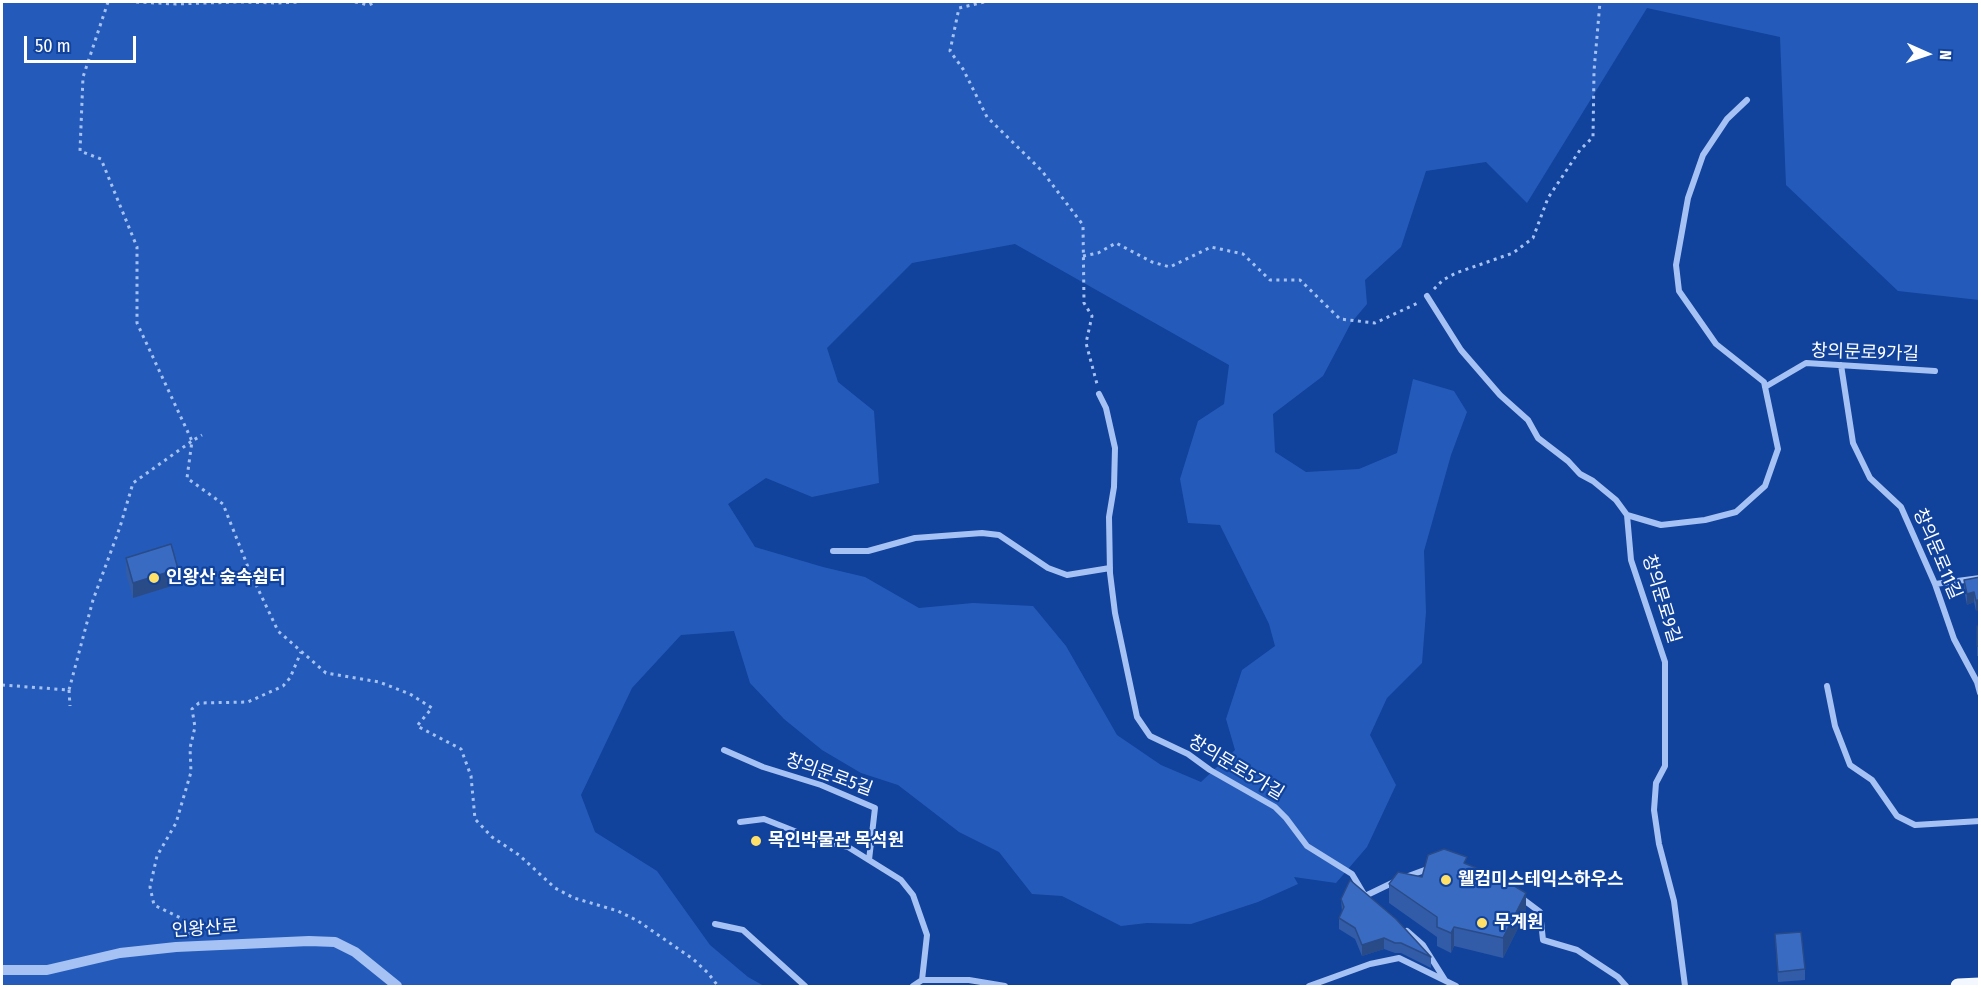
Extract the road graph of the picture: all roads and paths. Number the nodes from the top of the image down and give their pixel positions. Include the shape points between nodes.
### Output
1 (108, 2) edge
2 (136, 2) edge
3 (240, 2) edge
4 (288, 2) edge
5 (301, 2) edge
6 (355, 2) edge
7 (375, 2) edge
8 (984, 2) edge
9 (1600, 2) edge
10 (1747, 100) dead end
11 (1083, 256) junction
12 (1428, 296) junction
13 (1840, 365) junction
14 (1935, 370) dead end
15 (1765, 387) junction
16 (1099, 394) joint
17 (202, 435) dead end
18 (192, 441) junction
19 (1627, 515) junction
20 (833, 551) dead end
21 (1110, 568) junction
22 (1980, 578) edge
23 (1935, 584) junction
24 (301, 652) junction
25 (2, 685) edge
26 (1827, 686) dead end
27 (69, 690) junction
28 (1980, 693) edge
29 (70, 706) dead end
30 (724, 750) dead end
31 (1980, 820) edge
32 (740, 822) dead end
33 (869, 860) junction
34 (1440, 864) edge
35 (1514, 893) edge
36 (1365, 896) junction
37 (1373, 903) edge
38 (187, 921) dead end
39 (715, 924) dead end
40 (1398, 924) edge
41 (2, 970) edge
42 (922, 980) junction
43 (1444, 980) junction
44 (1980, 985) edge
45 (397, 987) edge
46 (718, 987) edge
47 (806, 987) edge
48 (913, 987) edge
49 (1005, 987) edge
50 (1309, 987) edge
51 (1456, 987) edge
52 (1626, 987) edge
53 (1685, 987) edge
54 (1958, 987) edge

1 - 18 path via 83,77 80,151 101,159 136,247 137,323
2 - 3 path
3 - 4 path
4 - 5 path
6 - 7 path
8 - 11 path via 959,8 950,51 987,117 1042,171 1083,225
9 - 12 path via 1593,137 1548,198 1533,238 1514,253 1443,280
10 - 15 street via 1727,118 1703,155 1688,198 1676,265 1679,291 1716,345 1764,382
11 - 12 path via 1116,243 1170,267 1211,247 1243,254 1270,280 1300,280 1340,319 1375,323
11 - 16 path via 1084,303 1092,316 1086,343
12 - 19 street via 1461,350 1528,420 1538,438 1616,500
13 - 14 street, 창의문로9가길
13 - 15 street, 창의문로9가길 via 1806,363
13 - 23 street, 창의문로11길 via 1852,442 1869,478 1901,507
15 - 19 street via 1778,449 1765,486 1736,512 1705,520 1661,525
16 - 21 street, 창의문로5가길 via 1115,448 1109,517
17 - 18 path
18 - 24 path via 187,478 223,504 278,631
18 - 27 path via 133,483 93,600
19 - 53 street, 창의문로9길 via 1631,560 1665,662 1665,766 1656,783 1654,810 1674,901
20 - 21 street via 868,551 915,538 982,533 999,535 1048,568 1067,575
21 - 36 street, 창의문로5가길 via 1115,614 1137,717 1150,736 1188,754 1275,807 1307,846 1352,874
22 - 23 street
23 - 28 street, 창의문로11길 via 1954,639
24 - 38 path via 283,686 248,702 200,703 192,709 195,727 190,748 191,772 176,823 157,856 150,887 154,905
24 - 46 path via 326,673 379,682 432,708 417,726 461,749 471,776 475,819 492,837 555,888 638,921 693,959
25 - 27 path
26 - 31 street via 1835,726 1850,765 1872,780 1898,816 1915,825
27 - 29 path
30 - 33 street, 창의문로5길 via 875,808
32 - 33 street via 764,819 848,847
33 - 42 street via 901,880 913,895 927,935
34 - 36 street
35 - 52 street via 1540,912 1543,940 1577,950 1618,977
36 - 37 street, 창의문로5가길
39 - 47 street via 743,930
40 - 43 street via 1423,945
41 - 45 street, 인왕산로 via 47,970 176,947 335,942 355,952
42 - 48 street
42 - 49 street via 969,980
43 - 50 street via 1400,958 1370,964
43 - 51 street
44 - 54 main road

